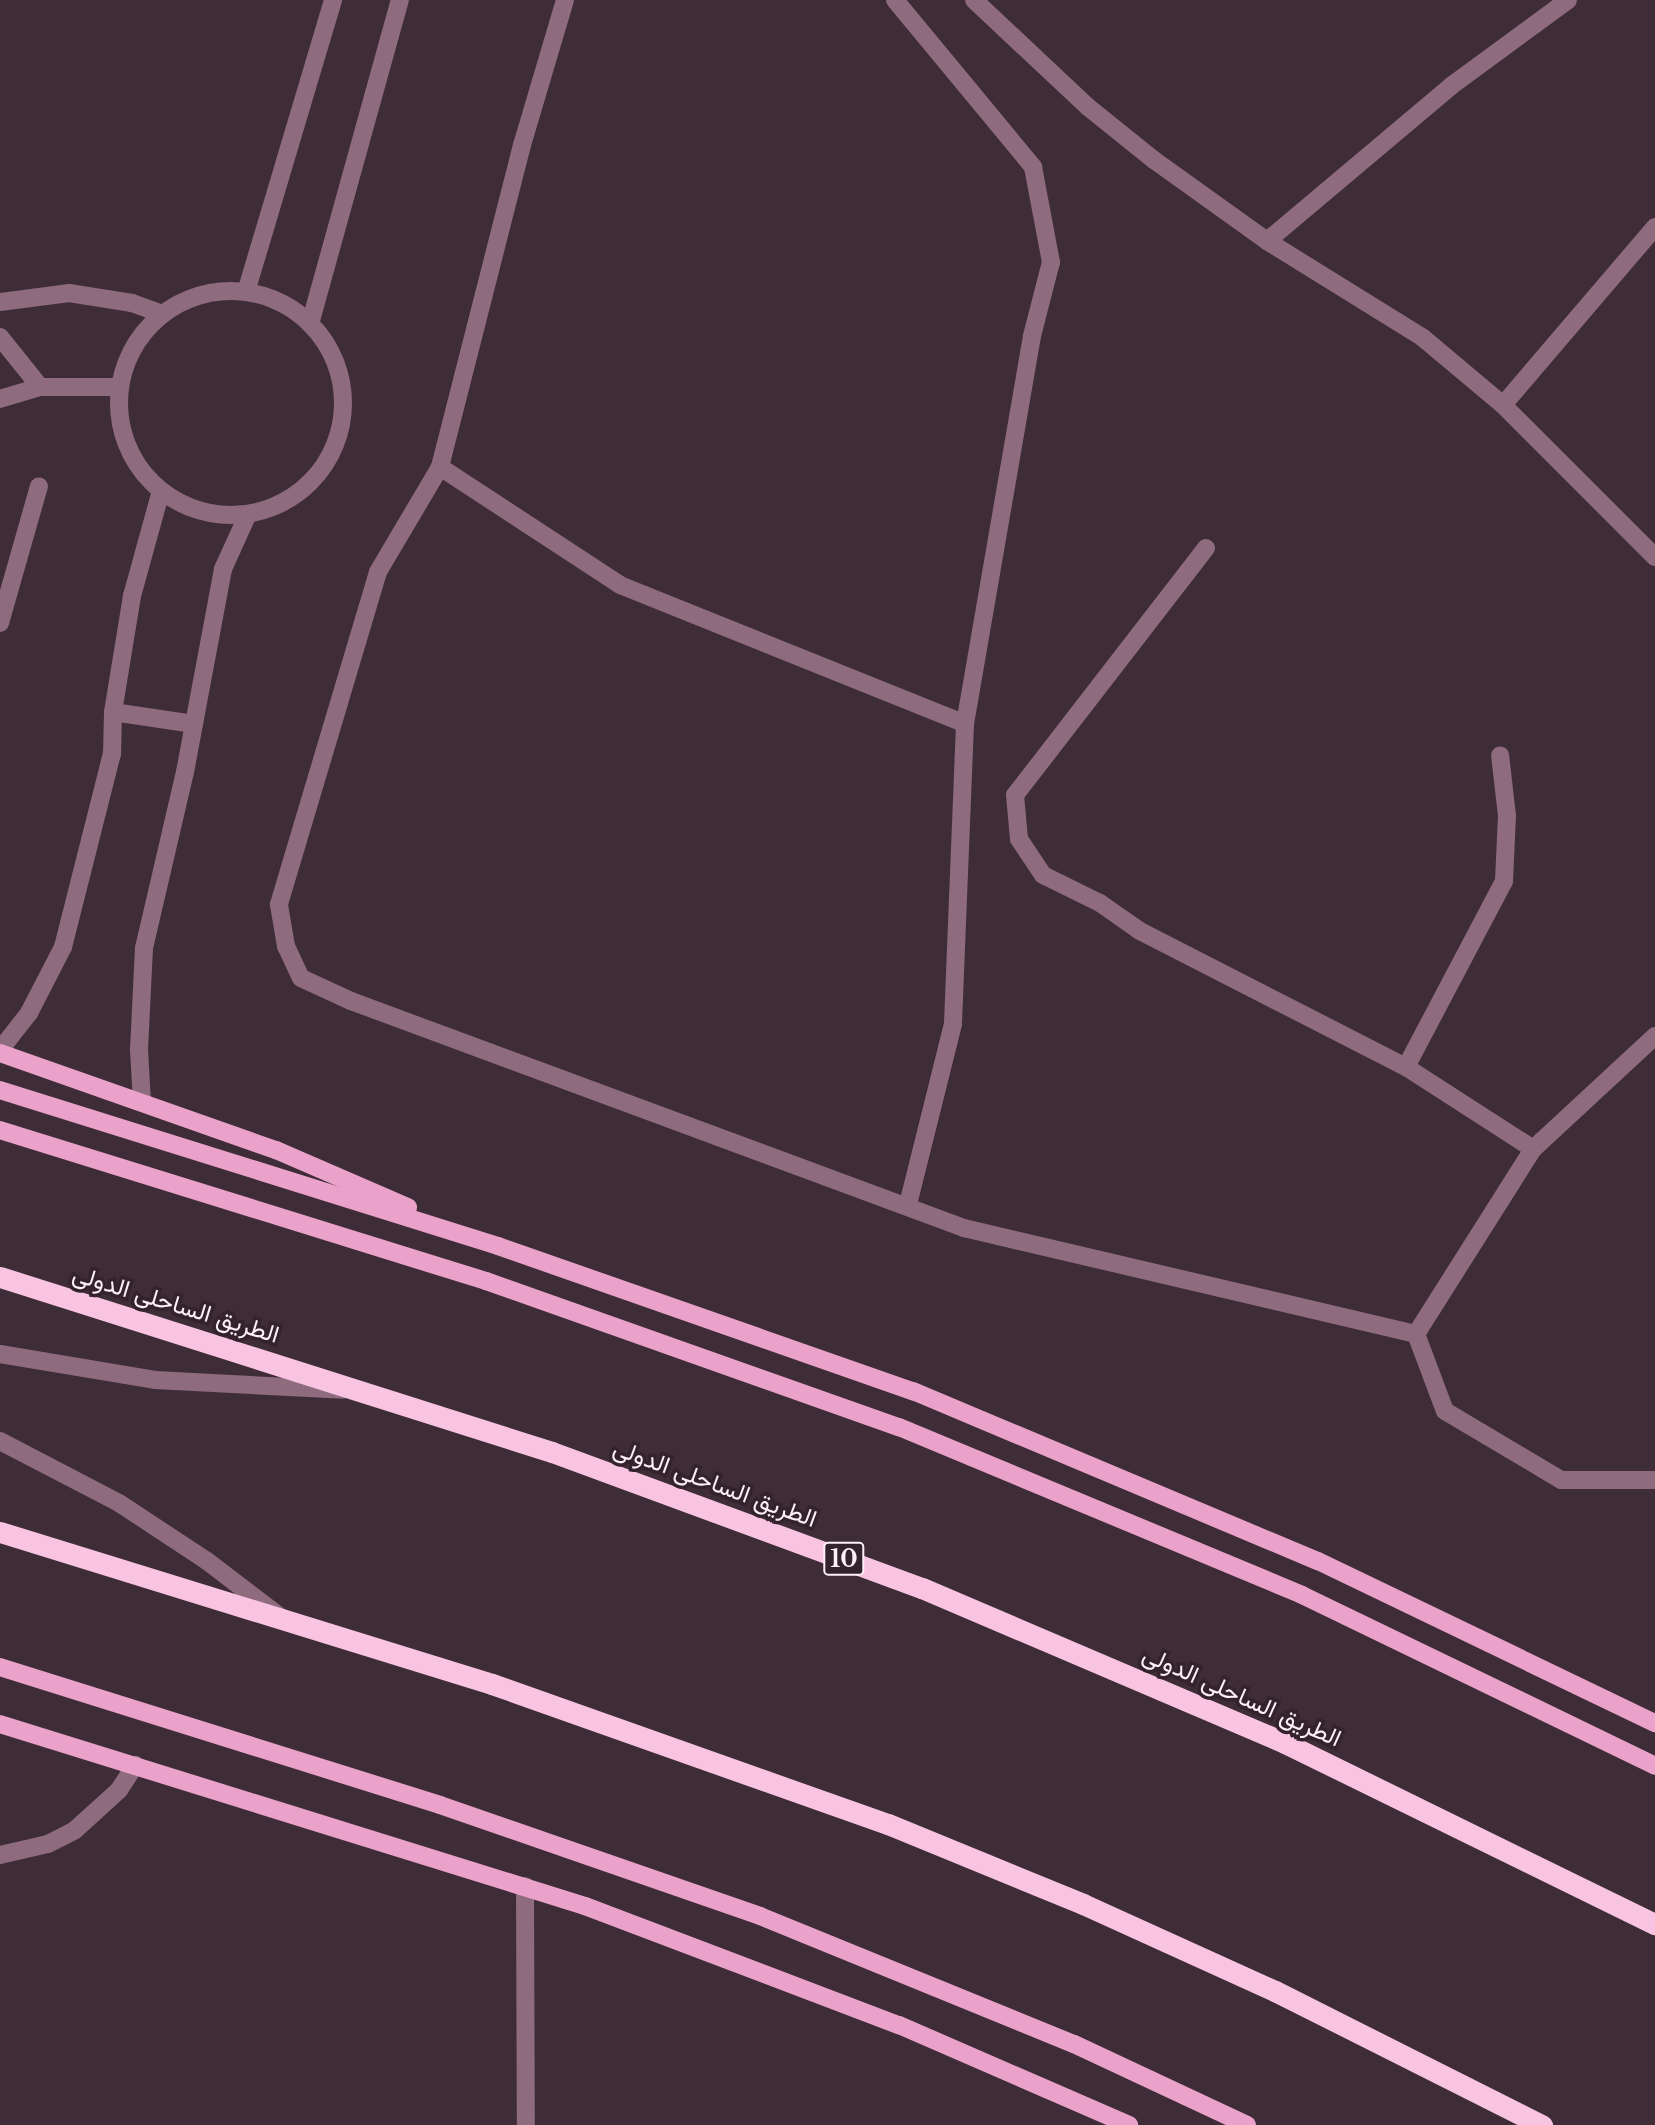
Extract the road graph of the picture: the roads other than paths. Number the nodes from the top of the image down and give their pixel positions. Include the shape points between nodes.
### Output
1 (333, 0) edge
2 (401, 0) edge
3 (565, 0) edge
4 (895, 0) edge
5 (974, 0) edge
6 (1569, 0) edge
7 (1655, 227) edge
8 (1267, 241) junction
9 (246, 292) junction
10 (3, 295) edge
11 (163, 314) junction
12 (310, 324) junction
13 (0, 337) edge
14 (40, 387) junction
15 (119, 387) junction
16 (0, 399) edge
17 (1503, 405) junction
18 (440, 467) junction
19 (39, 486) dead end
20 (161, 491) junction
21 (248, 514) junction
22 (1206, 548) dead end
23 (1655, 557) edge
24 (0, 623) edge
25 (113, 712) junction
26 (194, 724) junction
27 (965, 724) junction
28 (1500, 755) dead end
29 (1653, 1042) edge
30 (0, 1052) edge
31 (1406, 1067) junction
32 (0, 1090) edge
33 (142, 1102) junction
34 (0, 1130) edge
35 (1533, 1149) junction
36 (908, 1205) junction
37 (498, 1246) junction
38 (0, 1277) edge
39 (1416, 1334) junction
40 (0, 1354) edge
41 (364, 1390) junction
42 (0, 1441) edge
43 (1655, 1480) edge
44 (0, 1532) edge
45 (291, 1624) junction
46 (0, 1667) edge
47 (1655, 1723) edge
48 (0, 1724) edge
49 (135, 1765) junction
50 (1655, 1766) edge
51 (0, 1855) edge
52 (525, 1886) junction
53 (1655, 1924) edge
54 (526, 2125) edge
55 (1129, 2125) edge
56 (1247, 2125) edge
57 (1542, 2125) edge

1 - 9 street
2 - 12 street
3 - 18 street via 522,145
4 - 27 street via 1033,167 1051,262 1032,336
5 - 8 street via 1088,107
6 - 8 street via 1451,86
7 - 17 street
8 - 17 street via 1422,337
9 - 11 street via 188,299
9 - 12 street via 270,298
10 - 11 street via 101,296
11 - 15 street via 137,342
12 - 21 street via 339,370 342,425 333,451 298,493
13 - 14 street
14 - 15 street
14 - 16 street
15 - 20 street via 126,445 140,470
17 - 23 street
18 - 27 street via 620,585
18 - 36 street via 379,572 279,905 286,946 301,978 351,1002
19 - 24 street
20 - 21 street via 187,507 217,515
20 - 25 street via 132,596
21 - 26 street via 223,569
22 - 31 street via 1015,795 1019,839 1043,875 1100,903 1140,931
25 - 26 street
25 - 30 street via 112,754 63,947 29,1013
26 - 33 street via 144,948 139,1025
27 - 36 street via 953,1024
28 - 31 street via 1507,816 1504,881
29 - 35 street
30 - 33 main road
31 - 35 street
32 - 37 main road
33 - 37 main road via 276,1150
34 - 50 main road via 486,1281 899,1427 1102,1507 1302,1595
35 - 39 street
36 - 39 street via 964,1228
37 - 47 main road via 900,1386 1116,1473 1343,1572
38 - 41 highway, الطريق الساحلى الدولى / 10
39 - 43 street via 1445,1411 1561,1480
40 - 41 street via 155,1380
41 - 53 highway, الطريق الساحلى الدولى / 10 via 737,1518 1092,1658 1297,1748
42 - 45 street via 119,1503
44 - 45 highway
45 - 57 highway via 517,1692 888,1824 1083,1904 1275,1991
46 - 56 main road via 440,1805 760,1916 1050,2034
48 - 49 main road
49 - 51 street via 119,1790 75,1830 48,1844
49 - 52 main road
52 - 54 street
52 - 55 main road via 754,1967

